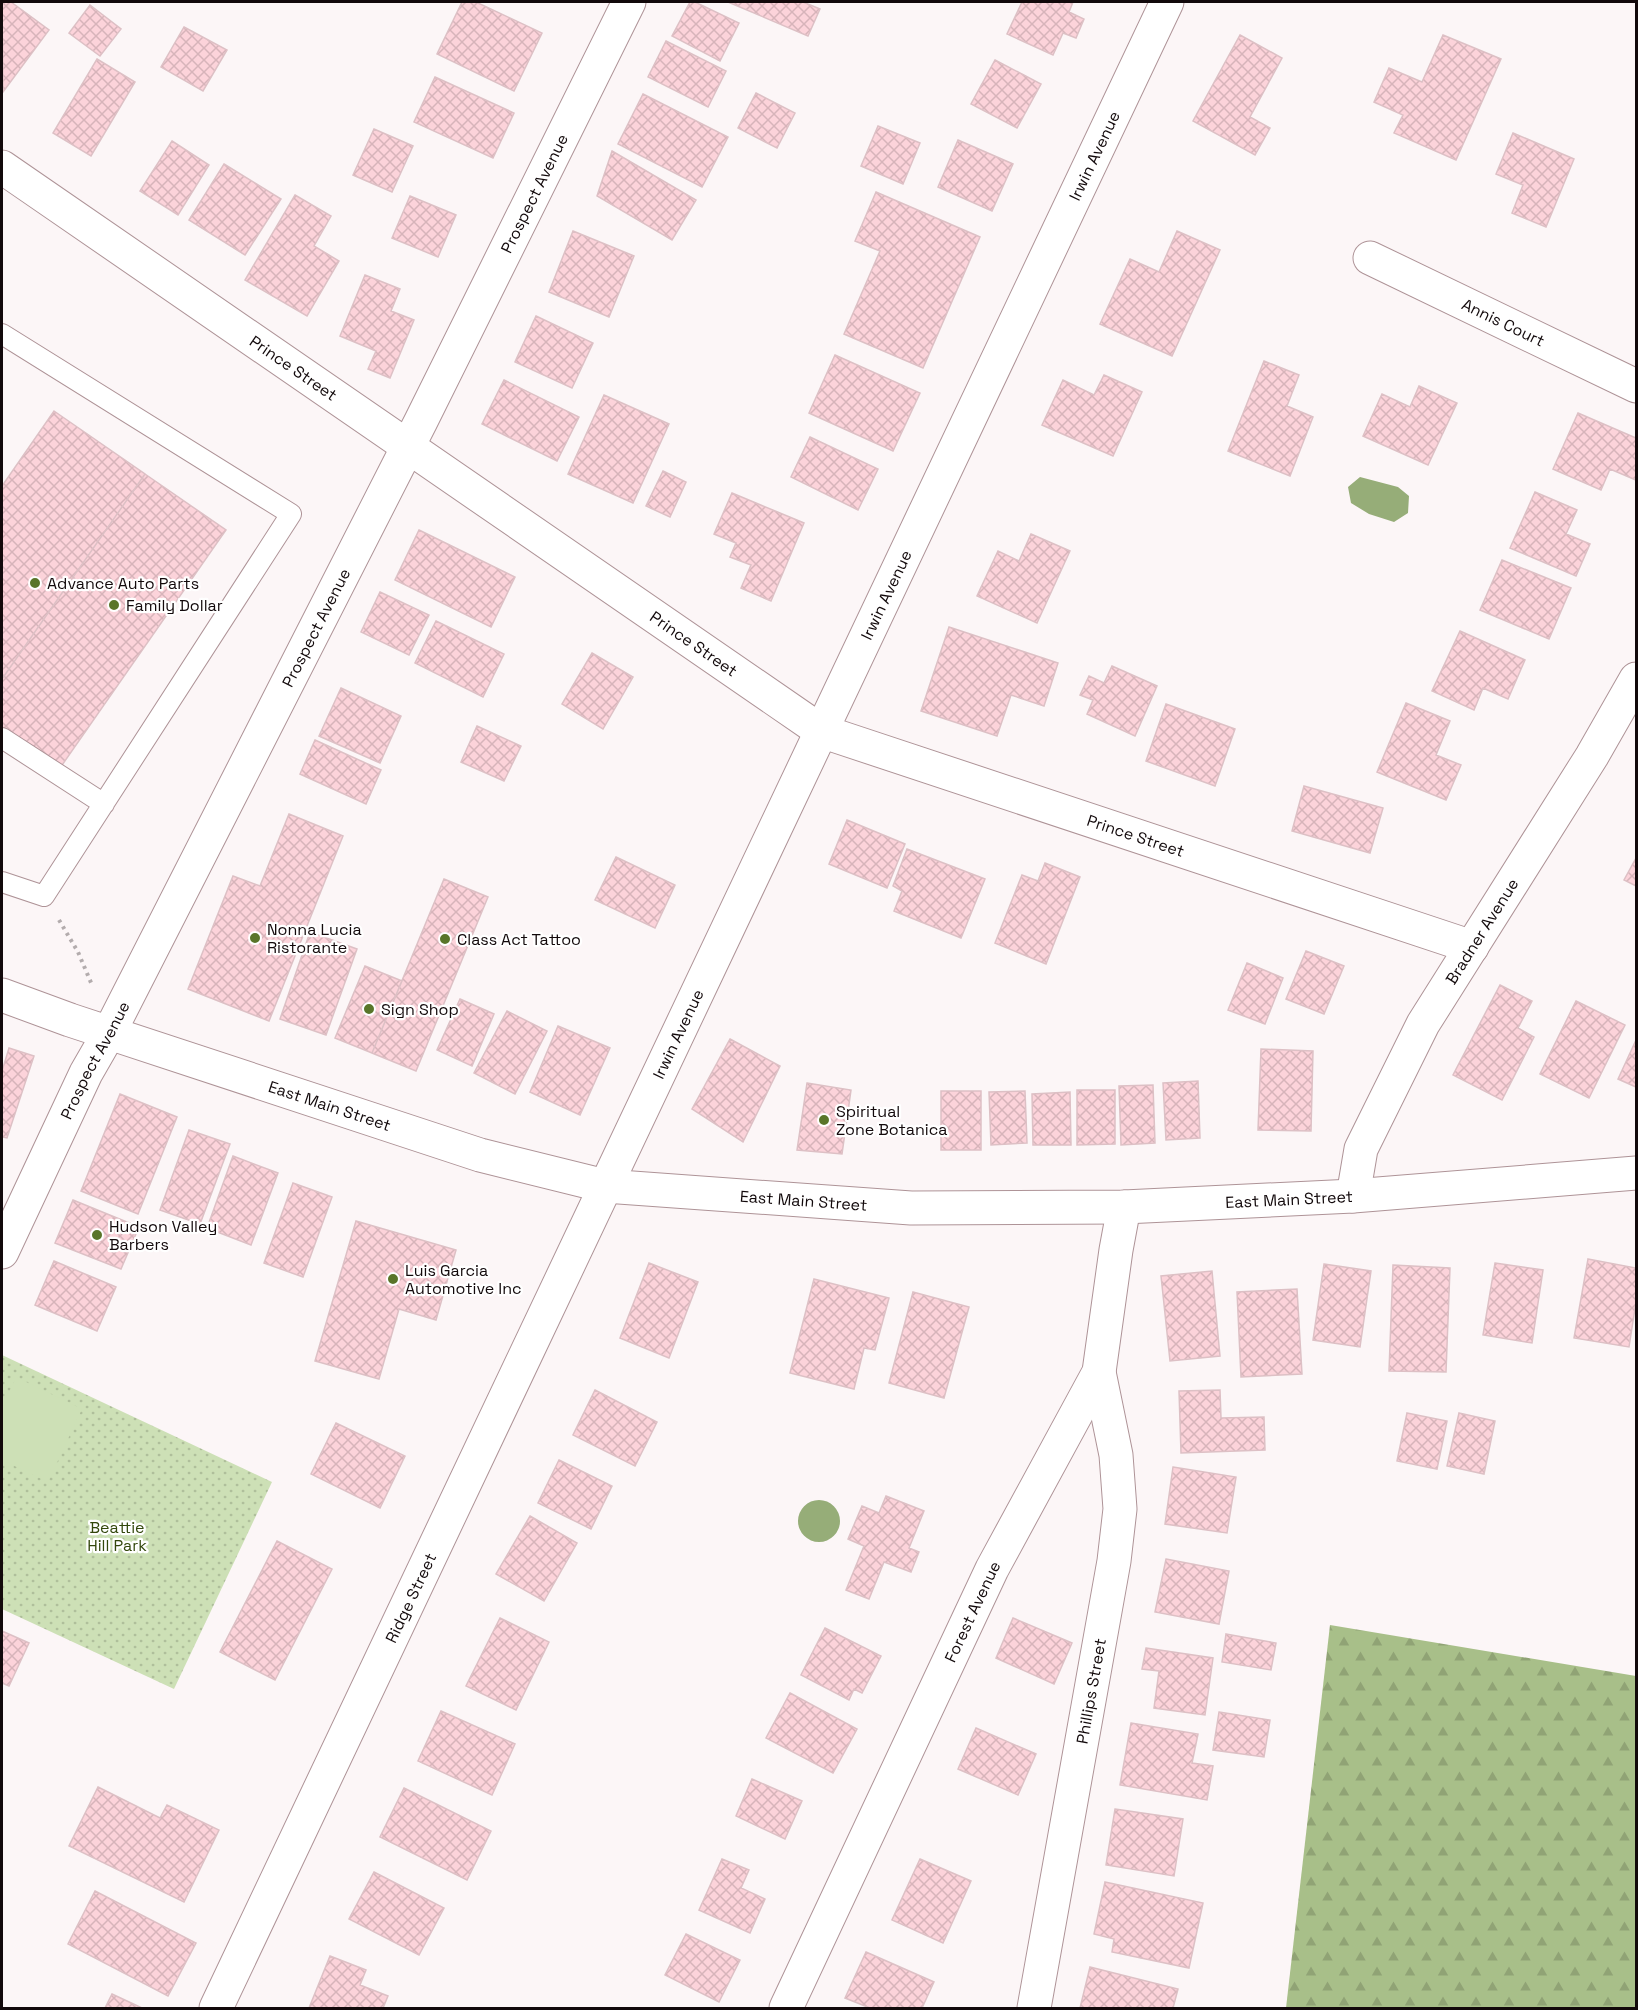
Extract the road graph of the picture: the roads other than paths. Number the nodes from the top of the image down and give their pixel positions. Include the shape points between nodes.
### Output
1 (629, 2) edge
2 (1167, 2) edge
3 (2, 167) edge
4 (1370, 258) dead end
5 (2, 334) edge
6 (1636, 386) edge
7 (407, 447) junction
8 (1636, 679) edge
9 (821, 731) junction
10 (2, 738) edge
11 (104, 804) junction
12 (2, 882) edge
13 (1472, 947) junction
14 (2, 995) edge
15 (109, 1033) junction
16 (1636, 1173) edge
17 (605, 1186) junction
18 (1353, 1196) junction
19 (1124, 1207) junction
20 (2, 1252) edge
21 (1099, 1372) junction
22 (216, 2008) edge
23 (786, 2008) edge
24 (1034, 2008) edge

1 - 7 street, Prospect Avenue
2 - 9 street, Irwin Avenue
3 - 7 street, Prince Street
4 - 6 street, Annis Court
5 - 11 lane via 291,514
7 - 9 street, Prince Street
7 - 15 street, Prospect Avenue
8 - 13 street, Bradner Avenue
9 - 13 street, Prince Street
9 - 17 street, Irwin Avenue
10 - 11 lane
11 - 12 lane via 44,896
13 - 18 street, Bradner Avenue via 1423,1024 1360,1149
14 - 15 street, East Main Street
15 - 17 street, East Main Street via 480,1155
15 - 20 street, Prospect Avenue via 86,1073
16 - 18 street, East Main Street
17 - 19 street, East Main Street via 911,1208
17 - 22 street, Ridge Street
18 - 19 street, East Main Street
19 - 21 street, Forest Avenue
21 - 23 street, Forest Avenue via 992,1569
21 - 24 street, Phillips Street via 1116,1455 1119,1519

